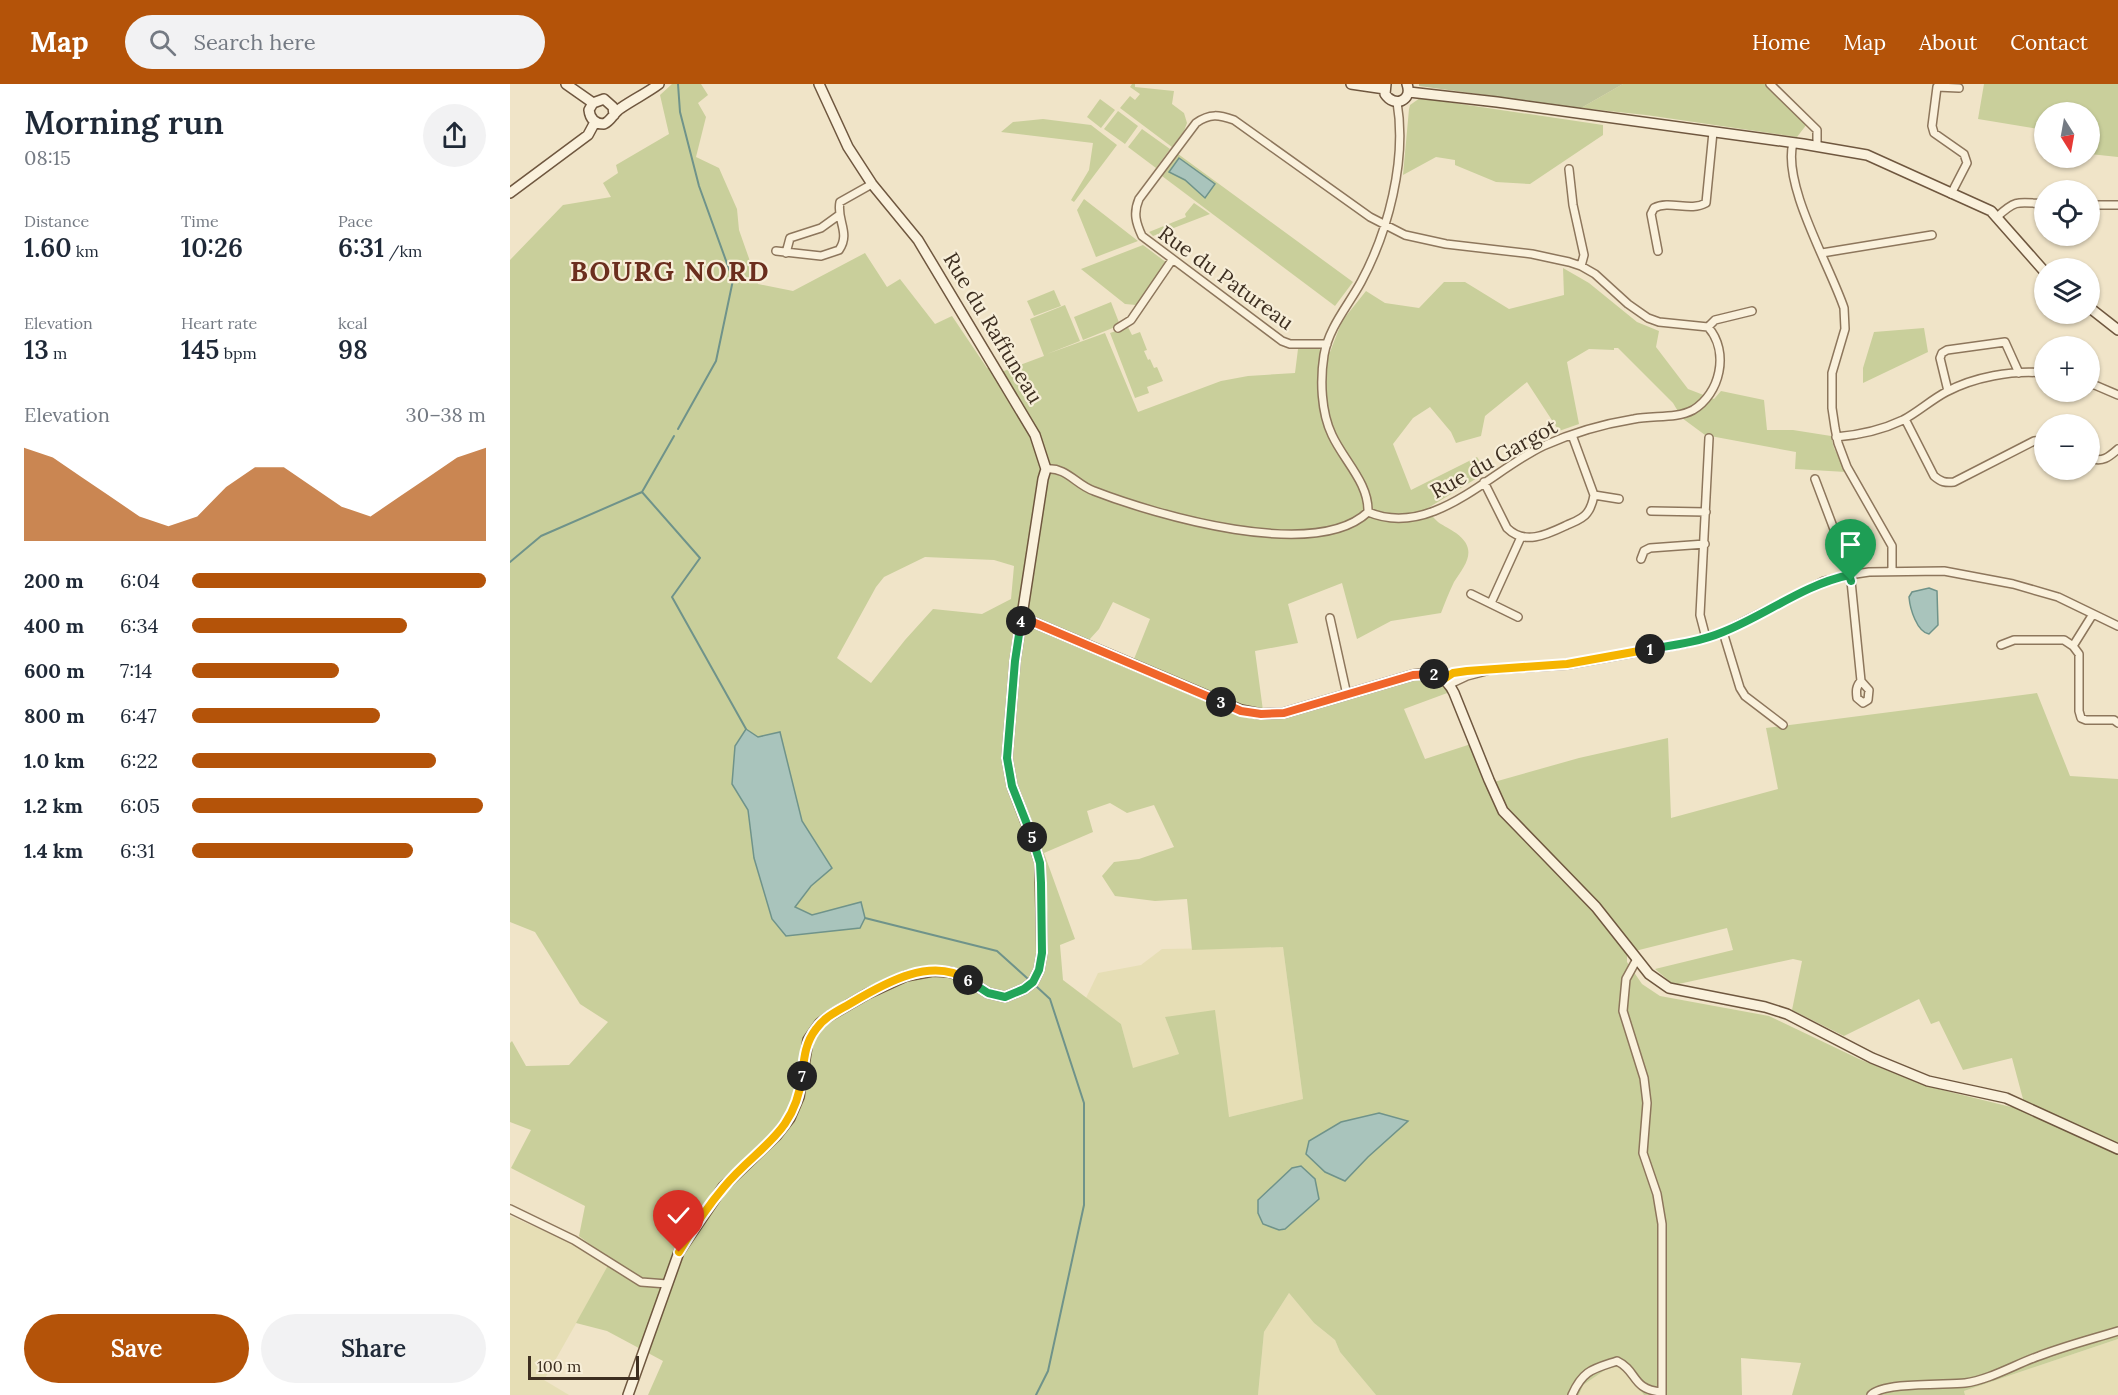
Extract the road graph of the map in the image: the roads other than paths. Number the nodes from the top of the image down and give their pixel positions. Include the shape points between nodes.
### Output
1 (566, 84) edge
2 (659, 84) edge
3 (819, 84) edge
4 (1351, 84) edge
5 (1770, 84) edge
6 (1386, 86) edge
7 (1408, 88) edge
8 (1959, 88) dead end
9 (1397, 102) junction
10 (593, 103) junction
11 (611, 103) junction
12 (628, 104) junction
13 (614, 115) junction
14 (595, 122) junction
15 (1713, 132) junction
16 (1798, 144) junction
17 (1817, 146) junction
18 (1569, 169) dead end
19 (872, 184) junction
20 (510, 193) edge
21 (1951, 194) junction
22 (2034, 203) edge
23 (2100, 205) edge
24 (2118, 205) edge
25 (839, 216) junction
26 (1997, 217) junction
27 (1384, 224) junction
28 (1932, 236) dead end
29 (776, 251) dead end
30 (1658, 251) dead end
31 (786, 253) junction
32 (1822, 253) junction
33 (1172, 260) junction
34 (2034, 260) edge
35 (1581, 266) junction
36 (1752, 311) dead end
37 (2100, 316) edge
38 (1708, 327) junction
39 (1118, 328) dead end
40 (2118, 330) edge
41 (1327, 344) junction
42 (2019, 373) junction
43 (2034, 374) edge
44 (2100, 387) edge
45 (1948, 391) junction
46 (2118, 395) edge
47 (1905, 419) junction
48 (1572, 435) junction
49 (1836, 437) junction
50 (1709, 438) dead end
51 (2034, 441) edge
52 (2118, 449) edge
53 (2100, 460) edge
54 (1046, 469) junction
55 (1815, 479) dead end
56 (1484, 482) junction
57 (1594, 495) junction
58 (1619, 499) dead end
59 (1651, 511) dead end
60 (1368, 512) junction
61 (1706, 512) junction
62 (1521, 537) junction
63 (1705, 544) junction
64 (1641, 559) dead end
65 (1892, 572) junction
66 (1849, 575) junction
67 (1471, 594) dead end
68 (1491, 603) junction
69 (2093, 614) junction
70 (1021, 617) junction
71 (1518, 617) dead end
72 (1330, 618) dead end
73 (2118, 626) edge
74 (1723, 632) junction
75 (1706, 638) junction
76 (2001, 645) dead end
77 (2073, 646) junction
78 (1447, 681) junction
79 (1861, 681) dead end
80 (1347, 695) junction
81 (2118, 723) edge
82 (1783, 725) dead end
83 (1637, 959) junction
84 (2118, 1149) edge
85 (510, 1209) edge
86 (667, 1284) junction
87 (2118, 1331) edge
88 (1661, 1393) edge
89 (628, 1395) edge
90 (1572, 1395) edge
91 (1870, 1395) edge

1 - 10 street
2 - 12 street
3 - 19 street, Rue du Raffuneau via 846,143
4 - 6 street
5 - 17 street via 1817,130
6 - 9 street via 1388,98
7 - 9 street via 1405,100
7 - 15 street
8 - 21 street via 1937,87 1932,126 1934,133 1967,158
9 - 27 street via 1398,163
10 - 11 street via 600,99
10 - 14 street via 590,115
11 - 12 street
11 - 13 street
12 - 13 street
13 - 14 street via 604,124
14 - 20 street via 588,135
15 - 16 street
15 - 30 street via 1706,203 1698,207 1654,208 1651,214
16 - 17 street
16 - 32 street via 1791,158 1794,186
17 - 21 street via 1867,155
18 - 35 street via 1584,255
19 - 25 street via 840,202
19 - 54 street, Rue du Raffuneau via 918,240 960,307 1035,435
21 - 26 street
22 - 26 street via 2016,202
23 - 24 street
25 - 31 street via 821,228 790,238
25 - 31 street via 845,233 839,250 821,256
26 - 34 street
27 - 33 street, Rue du Patureau via 1234,120 1206,116 1196,123 1135,208 1142,236
27 - 35 street via 1426,241 1533,254
27 - 41 street via 1368,269
28 - 32 street
29 - 31 street
32 - 49 street via 1846,318 1832,373
33 - 39 street via 1131,320
33 - 41 street, Rue du Patureau via 1282,341 1290,345
35 - 38 street via 1648,318
36 - 38 street via 1715,320
37 - 40 street
38 - 48 street, Rue du Gargot via 1718,344 1719,374 1715,387 1699,405 1691,411 1637,418
41 - 60 street via 1322,373 1326,419 1365,491
42 - 43 street
42 - 45 street via 1982,379
42 - 45 street via 2005,342 1947,350 1940,358
44 - 46 street
45 - 47 street
47 - 49 street via 1882,429
47 - 51 street via 1934,476 1946,482 1954,482
48 - 56 street, Rue du Gargot via 1543,447
48 - 57 street
49 - 65 street via 1847,467 1892,546
50 - 61 street
52 - 53 street
54 - 60 street via 1063,470 1090,490 1122,502 1227,528 1282,534 1325,533 1360,520
54 - 70 street, Rue du Raffuneau
55 - 66 street
56 - 60 street, Rue du Gargot via 1420,517 1390,519
56 - 62 street via 1507,528
57 - 58 street
57 - 62 street via 1582,518 1544,536
59 - 61 street
61 - 63 street
62 - 68 street
63 - 64 street via 1650,548
63 - 75 street via 1700,615
65 - 66 street
65 - 69 street via 1944,571 2013,584 2058,597
66 - 74 street via 1815,586
66 - 79 street
67 - 68 street
68 - 71 street
69 - 73 street
69 - 77 street
70 - 80 street via 1241,711 1284,713
70 - 86 street, Rue du Raffuneau via 1007,758 1012,786 1040,863 1042,953 1033,982 1005,997 988,993 962,976 920,973 867,994 820,1023 808,1040 799,1097 790,1118 716,1197 684,1244
72 - 80 street
74 - 75 street
74 - 82 street via 1744,696
75 - 78 street via 1567,664 1490,670
76 - 77 street via 2014,640 2064,640
77 - 81 street via 2079,654 2081,718
78 - 80 street via 1430,674 1413,675
78 - 83 street via 1503,811 1596,907
83 - 84 street via 1649,974 1669,988 1787,1014 1872,1058 1928,1081 2006,1098
83 - 88 street via 1626,979 1623,1011 1644,1078 1647,1103 1643,1153 1662,1224
85 - 86 street via 574,1240 641,1282
86 - 89 street
87 - 91 street via 1965,1383 1881,1389
88 - 90 street via 1642,1387 1617,1361 1594,1368 1578,1381

